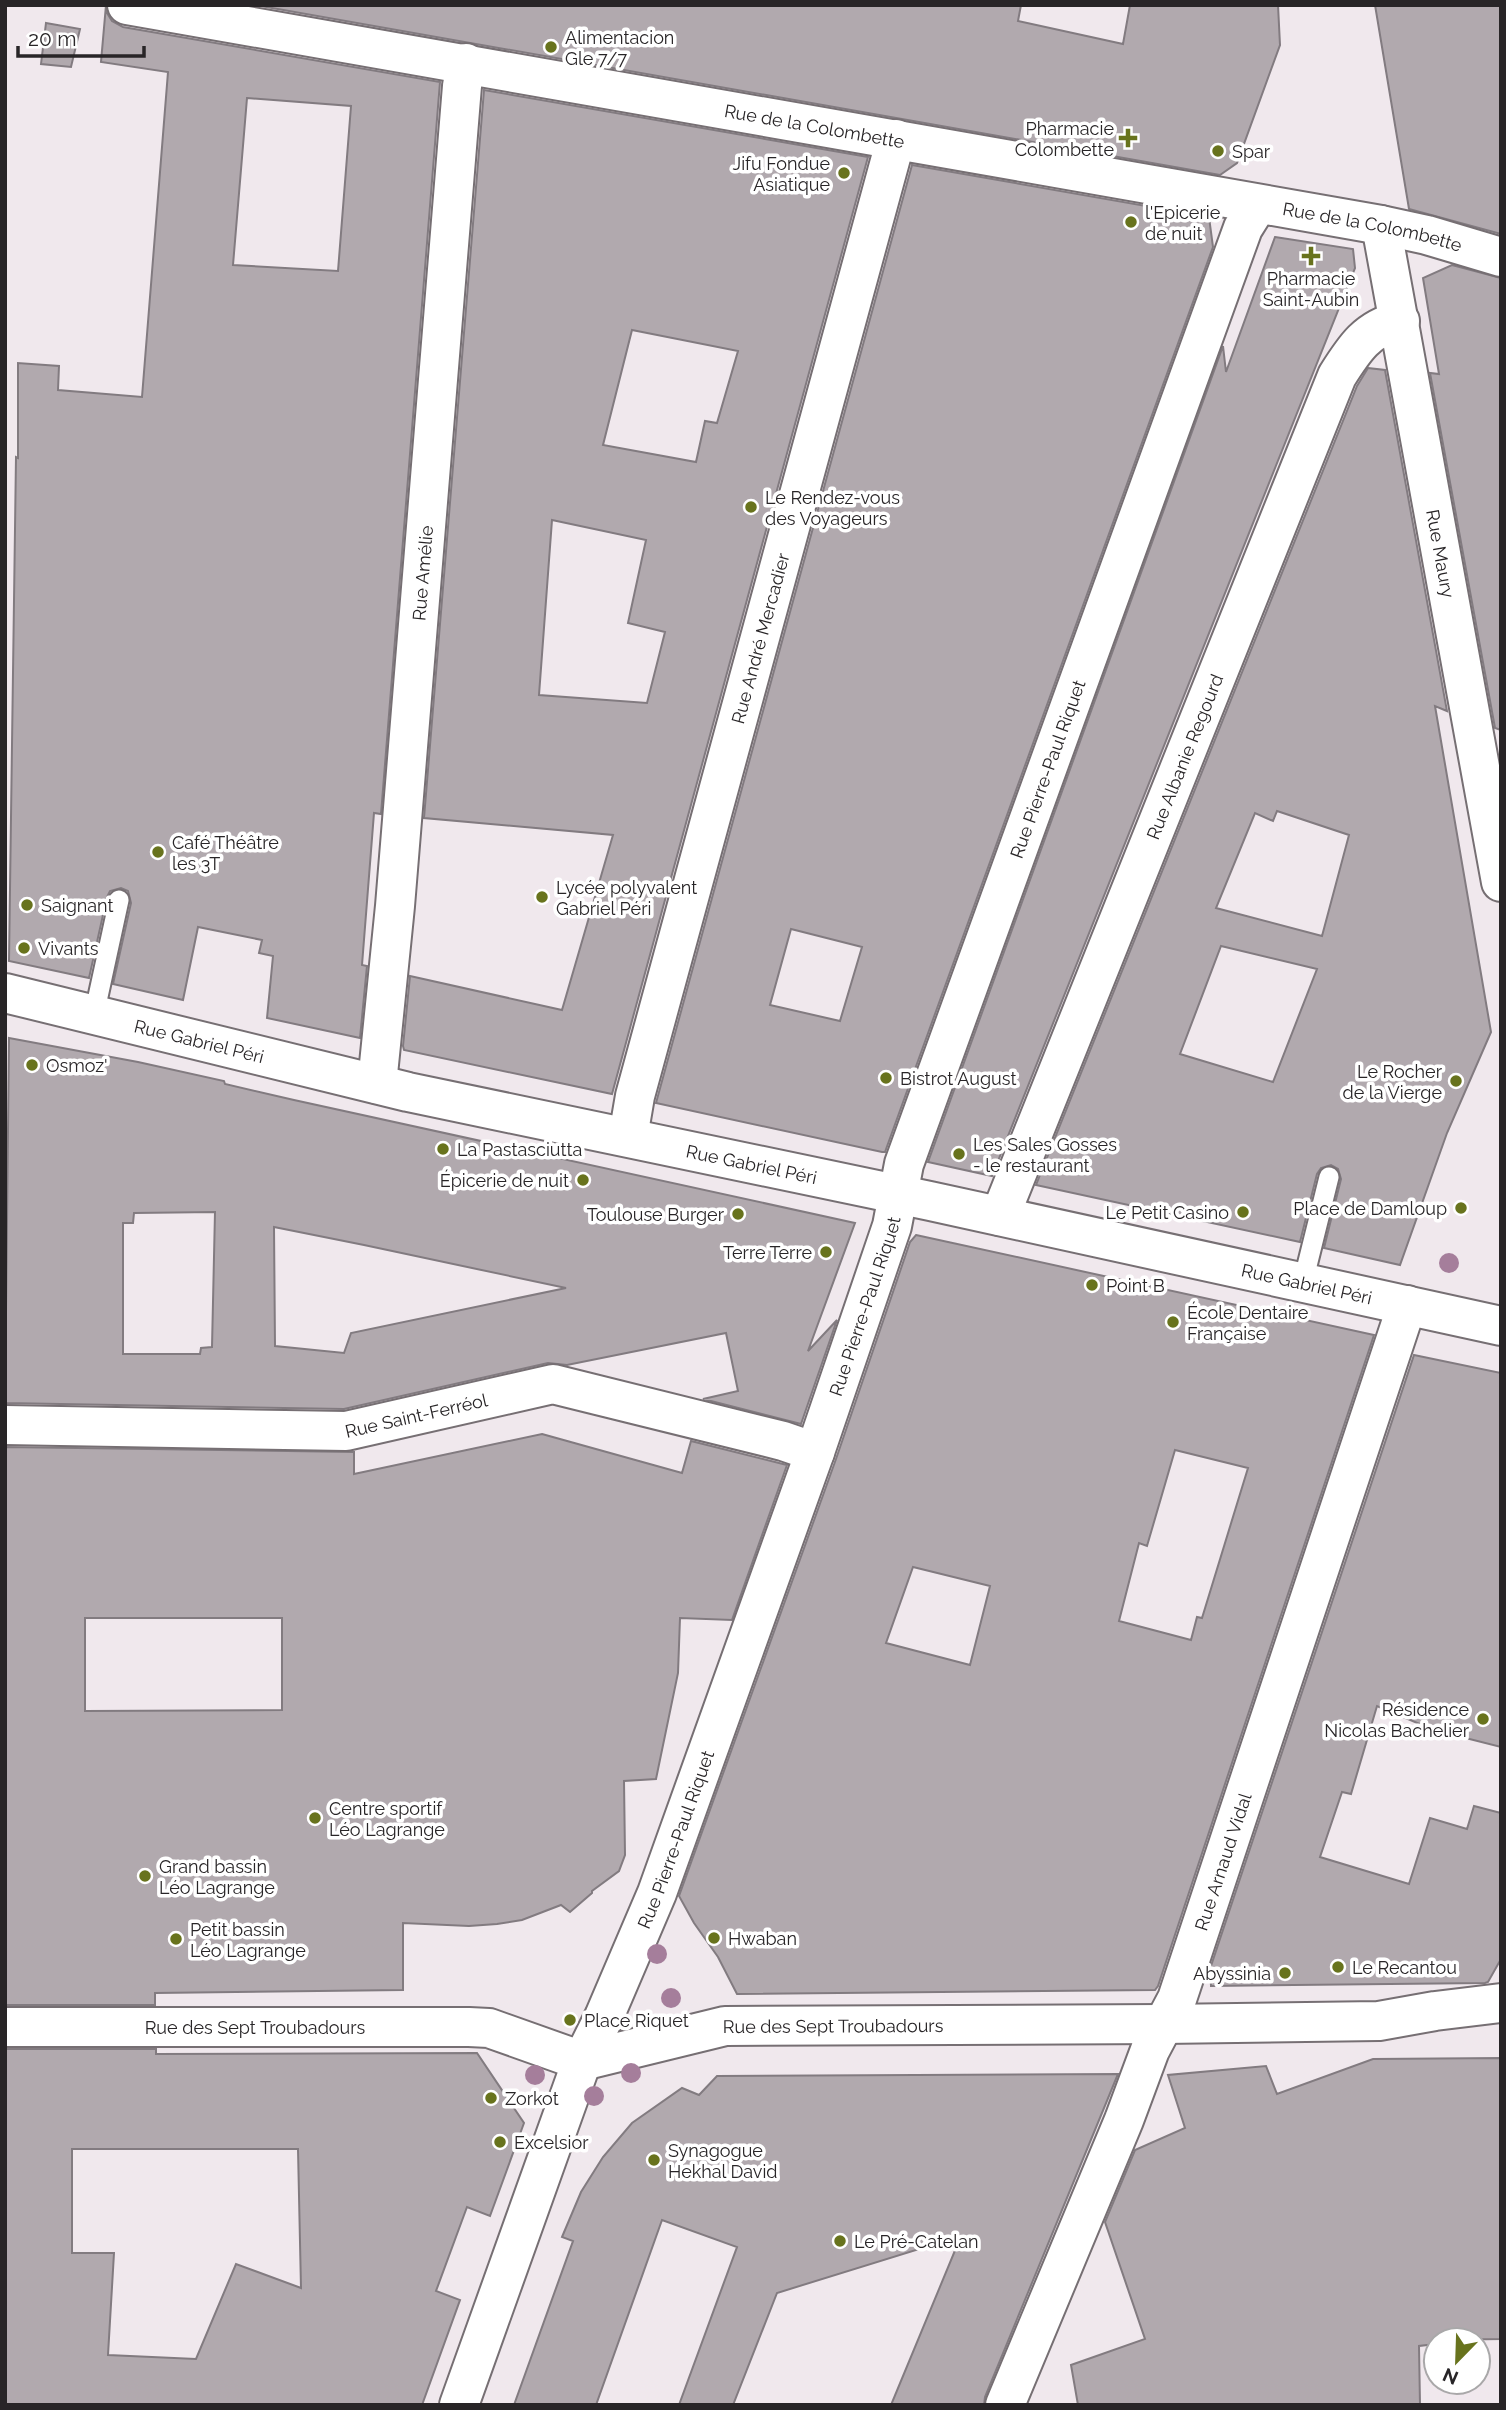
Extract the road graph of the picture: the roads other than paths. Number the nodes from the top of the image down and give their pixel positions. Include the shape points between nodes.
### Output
1 (127, 5) edge
2 (466, 63) junction
3 (896, 139) junction
4 (1258, 204) junction
5 (1381, 225) junction
6 (1501, 257) edge
7 (1400, 321) junction
8 (1501, 882) edge
9 (119, 900) dead end
10 (5, 993) edge
11 (94, 1015) junction
12 (377, 1084) junction
13 (628, 1137) junction
14 (1329, 1177) dead end
15 (898, 1194) junction
16 (1000, 1216) junction
17 (1303, 1282) junction
18 (1407, 1305) junction
19 (1501, 1326) edge
20 (5, 1425) edge
21 (815, 1452) junction
22 (1501, 2003) edge
23 (1164, 2024) junction
24 (5, 2028) edge
25 (582, 2061) junction
26 (459, 2405) edge
27 (1005, 2405) edge

1 - 2 street, Rue de la Colombette
2 - 3 street, Rue de la Colombette
2 - 12 street, Rue Amélie
3 - 4 street, Rue de la Colombette
3 - 13 street, Rue André Mercadier via 635,1096
4 - 5 street, Rue de la Colombette
4 - 15 street, Rue Pierre-Paul Riquet via 1238,241 904,1164
5 - 6 street, Rue de la Colombette
5 - 7 street, Rue Maury
7 - 8 street, Rue Maury
7 - 16 street, Rue Albanie Regourd via 1383,325 1366,337 1336,376
9 - 11 lane
10 - 11 street, Rue Gabriel Péri
11 - 12 street, Rue Gabriel Péri
12 - 13 street, Rue Gabriel Péri
13 - 15 street, Rue Gabriel Péri
14 - 17 lane
15 - 16 street, Rue Gabriel Péri
15 - 21 street, Rue Pierre-Paul Riquet via 892,1226
16 - 17 street, Rue Gabriel Péri
17 - 18 street, Rue Gabriel Péri
18 - 19 street, Rue Gabriel Péri
18 - 23 street, Rue Arnaud Vidal via 1177,1999
20 - 21 street, Rue Saint-Ferréol via 346,1431 553,1384
21 - 25 street, Rue Pierre-Paul Riquet via 657,1893
22 - 23 street, Rue des Sept Troubadours via 1379,2021
23 - 25 street, Rue des Sept Troubadours via 725,2026
23 - 27 street, Rue Arnaud Vidal
24 - 25 street, Rue des Sept Troubadours via 489,2028
25 - 26 street, Rue Pierre-Paul Riquet

